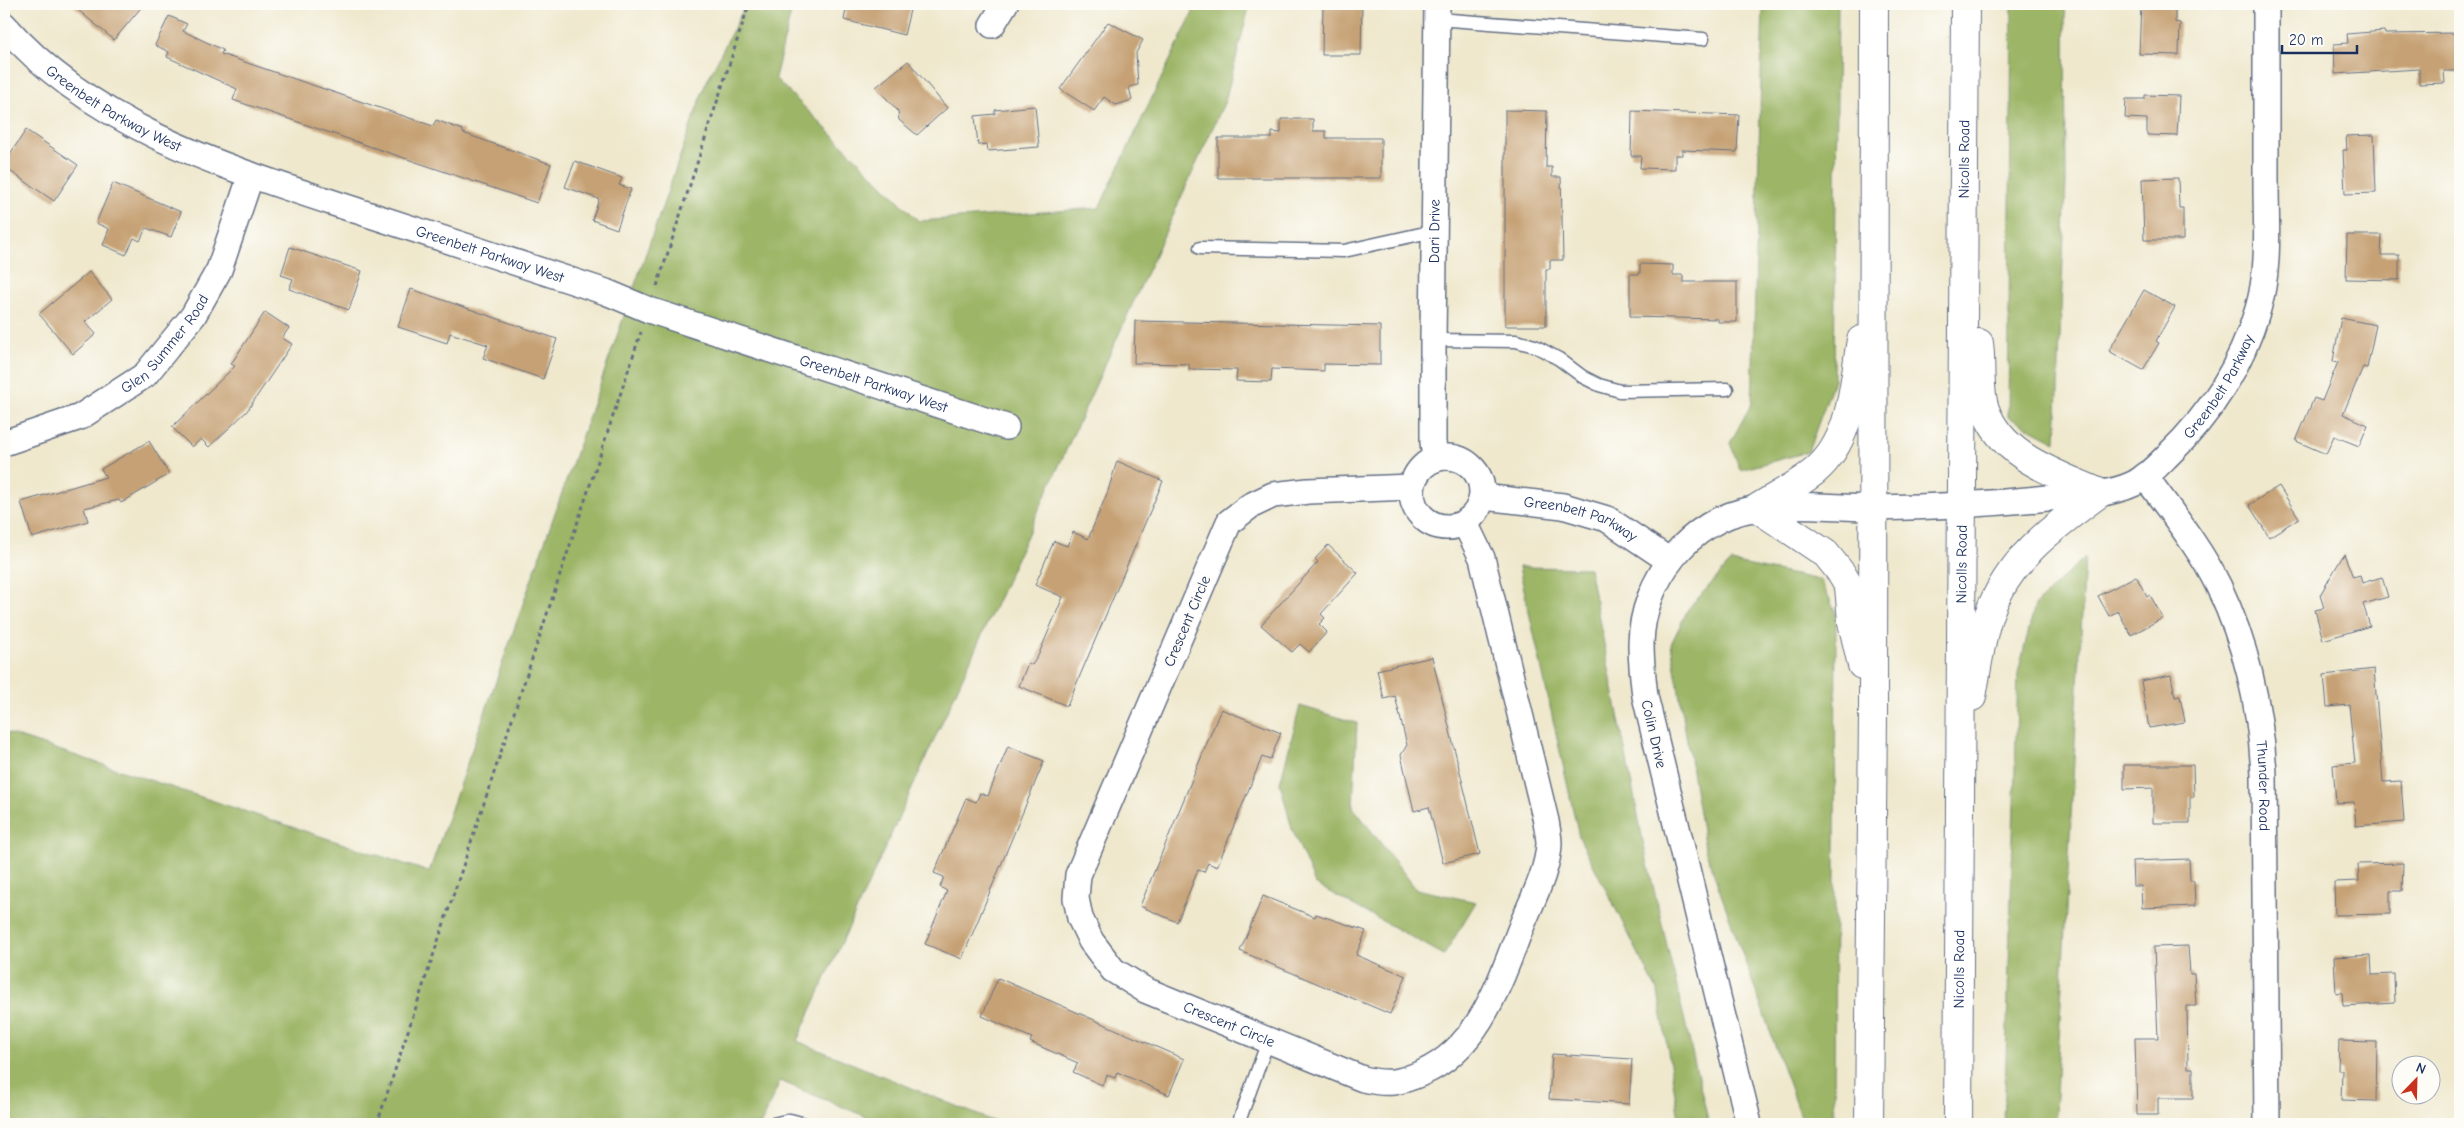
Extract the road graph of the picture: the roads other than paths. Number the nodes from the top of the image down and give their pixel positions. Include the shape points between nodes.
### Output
1 (1005, 4) edge
2 (1874, 4) edge
3 (1965, 4) edge
4 (2266, 4) edge
5 (1437, 12) edge
6 (4, 25) edge
7 (992, 25) dead end
8 (1703, 39) dead end
9 (251, 175) junction
10 (1434, 231) junction
11 (1964, 235) junction
12 (1200, 248) dead end
13 (1874, 259) junction
14 (1433, 340) junction
15 (1727, 389) dead end
16 (1006, 427) dead end
17 (4, 443) edge
18 (1435, 459) junction
19 (2145, 476) junction
20 (1412, 487) junction
21 (2100, 493) junction
22 (1482, 497) junction
23 (1961, 506) junction
24 (1757, 508) junction
25 (1874, 508) junction
26 (1465, 524) junction
27 (1670, 561) junction
28 (1872, 718) junction
29 (1960, 765) junction
30 (1268, 1041) junction
31 (773, 1124) edge
32 (805, 1124) edge
33 (1238, 1124) edge
34 (1749, 1124) edge
35 (1869, 1124) edge
36 (1958, 1124) edge
37 (2266, 1124) edge

1 - 7 street
2 - 13 highway
3 - 11 highway, Nicolls Road
4 - 19 street, Greenbelt Parkway via 2266,253 2265,280 2258,310 2240,357 2222,391 2193,432
5 - 8 lane
5 - 10 street, Dari Drive
6 - 9 street, Greenbelt Parkway West via 77,91 143,132
9 - 16 street, Greenbelt Parkway West
9 - 17 street, Glen Summer Road via 219,270 193,316 145,375 80,417
10 - 12 lane via 1344,251
10 - 14 street, Dari Drive
11 - 21 highway via 1982,363 1982,390 1992,423 2010,446 2027,459
11 - 23 highway, Nicolls Road
13 - 24 highway via 1842,435 1817,469
13 - 25 highway
14 - 15 lane via 1516,340 1559,359 1599,386 1620,391
14 - 18 street, Dari Drive
18 - 20 street via 1422,468
18 - 22 street via 1453,457 1470,465 1480,479
19 - 21 street, Greenbelt Parkway via 2132,484
19 - 37 street, Thunder Road via 2219,587 2239,639 2256,700 2264,775
20 - 26 street via 1416,509 1426,521 1449,528
20 - 30 street, Crescent Circle via 1274,495 1250,506 1229,522 1078,875 1076,898 1080,918 1090,941 1113,970 1145,990
21 - 23 street, Greenbelt Parkway
21 - 29 highway via 2036,542 2013,568 1996,598 1984,632
22 - 26 street via 1477,513
22 - 27 street, Greenbelt Parkway via 1563,506 1607,519
23 - 25 street, Greenbelt Parkway
23 - 29 highway, Nicolls Road
24 - 25 street, Colin Drive
24 - 27 street, Colin Drive via 1718,518 1700,530
24 - 28 highway via 1826,554 1849,586 1852,622
25 - 28 highway
26 - 30 street, Crescent Circle via 1482,558 1546,821 1549,844 1541,876 1485,1012 1465,1042 1436,1067 1400,1082 1379,1083
27 - 34 street, Colin Drive via 1658,580 1644,619 1641,643 1645,696
28 - 35 highway
29 - 36 highway, Nicolls Road
30 - 33 lane
31 - 32 lane via 790,1120

